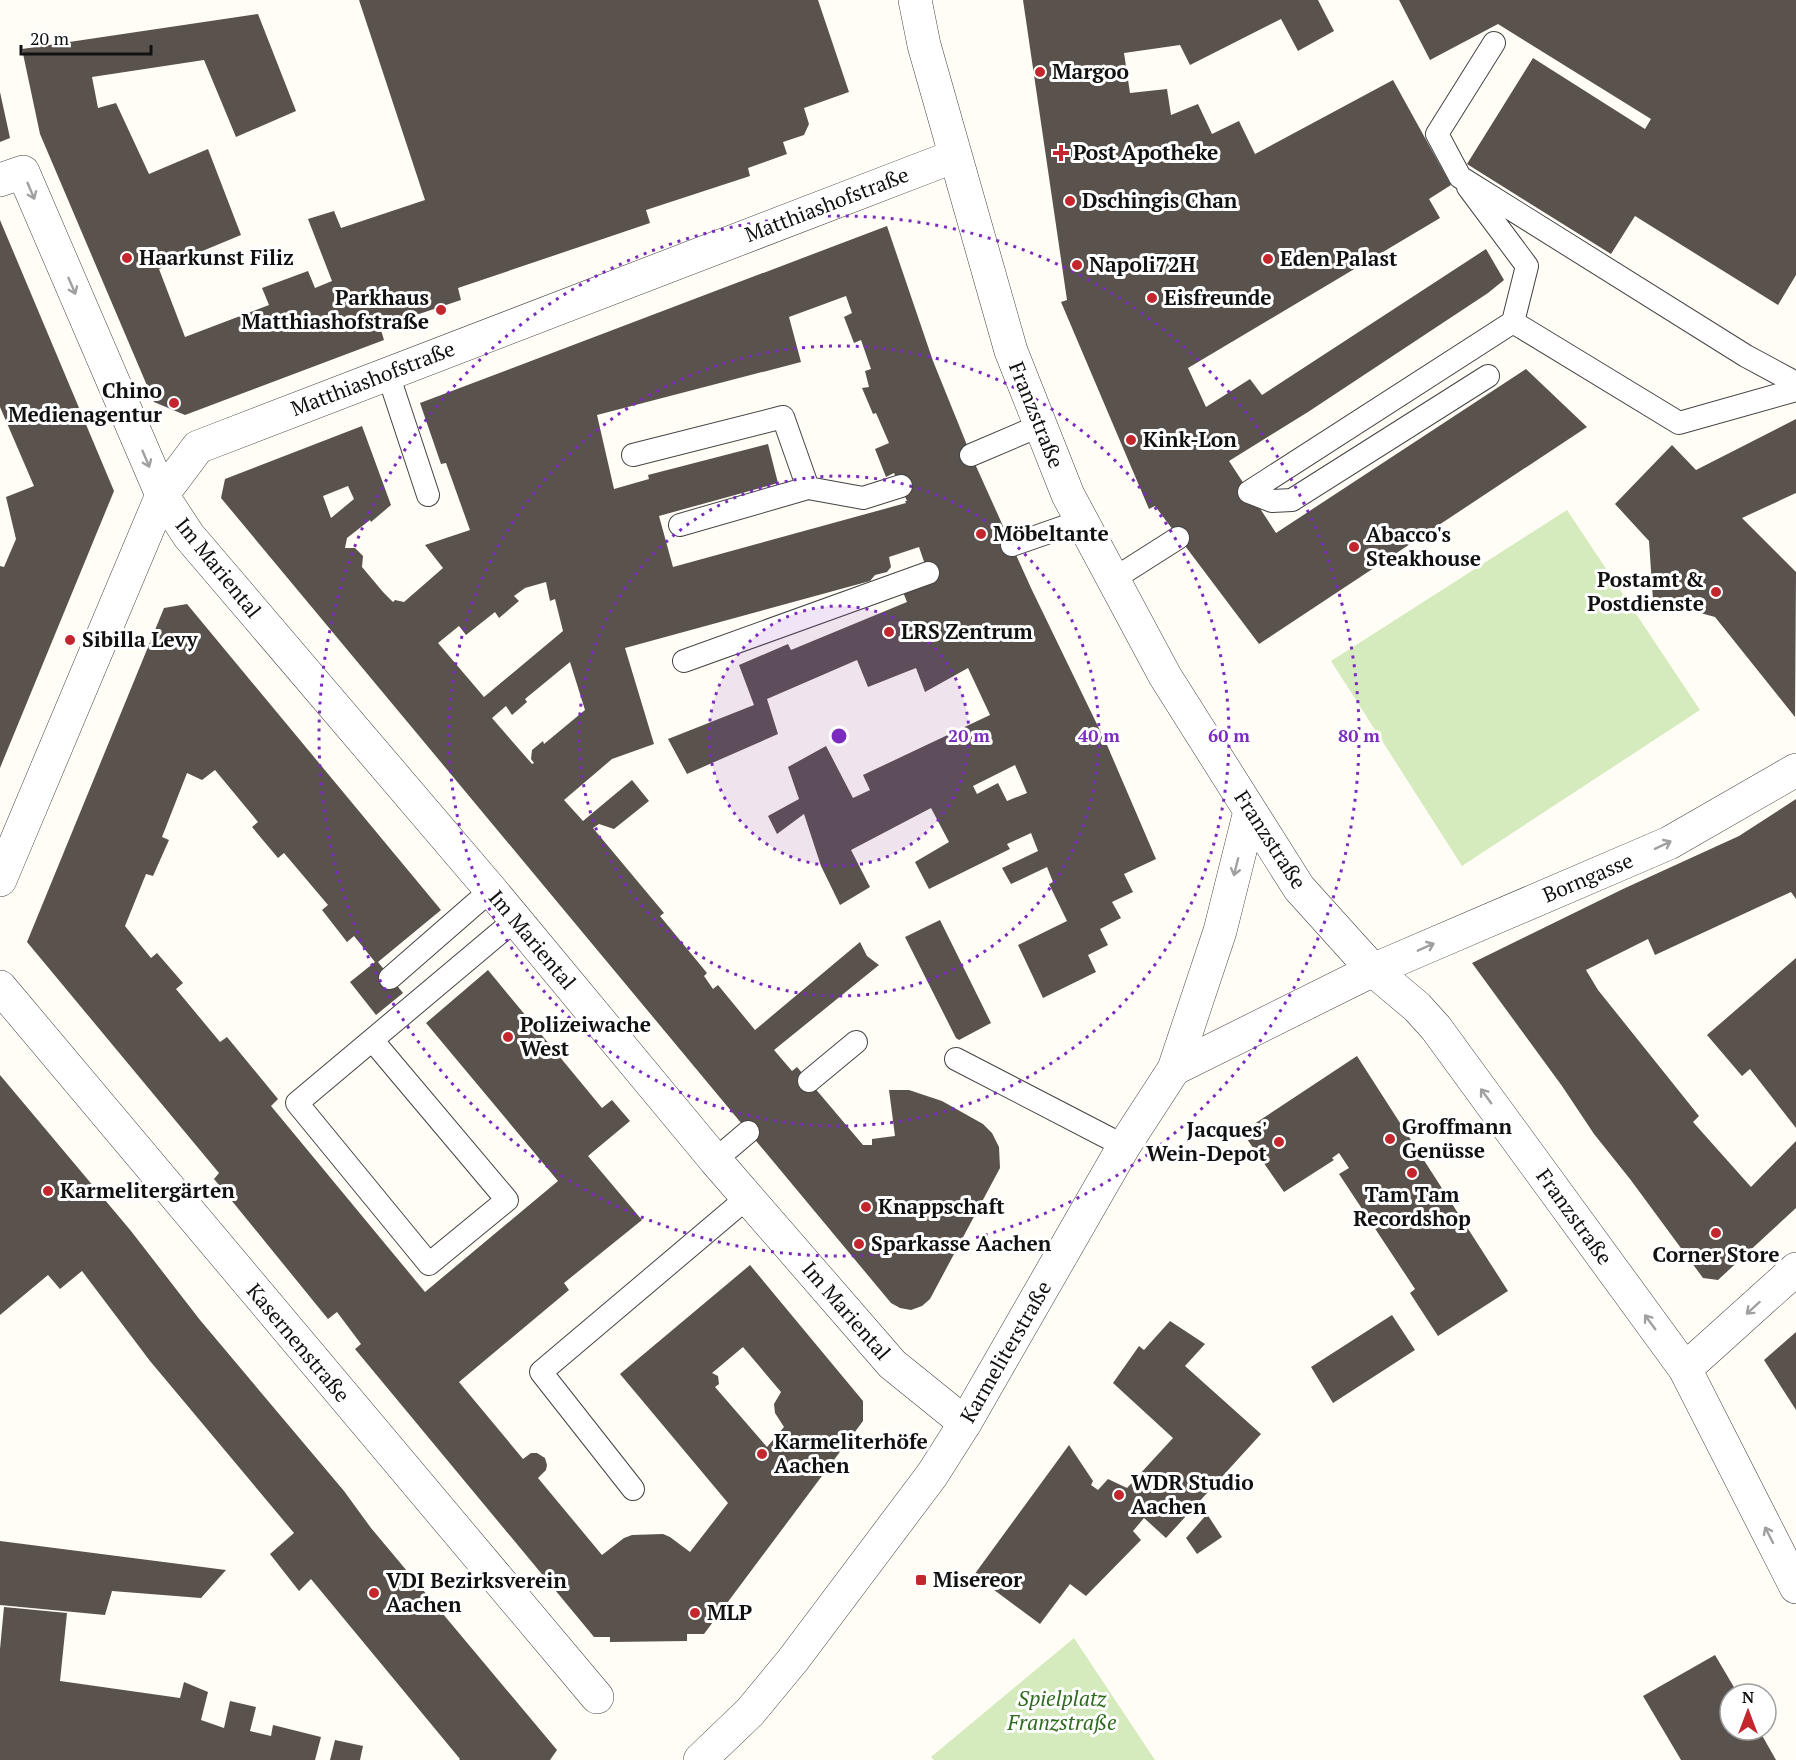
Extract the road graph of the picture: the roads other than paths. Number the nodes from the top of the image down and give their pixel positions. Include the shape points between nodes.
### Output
1 (915, 0) edge
2 (1494, 44) dead end
3 (955, 156) junction
4 (1460, 177) junction
5 (0, 180) edge
6 (1513, 322) junction
7 (388, 374) junction
8 (1488, 376) dead end
9 (1796, 383) edge
10 (1796, 390) edge
11 (1039, 426) junction
12 (633, 454) dead end
13 (971, 455) dead end
14 (1305, 456) junction
15 (1323, 482) junction
16 (901, 486) dead end
17 (808, 488) junction
18 (162, 495) junction
19 (428, 495) dead end
20 (1081, 521) junction
21 (680, 525) dead end
22 (1178, 538) dead end
23 (1012, 545) dead end
24 (928, 573) dead end
25 (1112, 580) junction
26 (684, 661) dead end
27 (1796, 770) edge
28 (1250, 811) junction
29 (0, 880) edge
30 (491, 890) junction
31 (515, 920) junction
32 (1373, 970) junction
33 (390, 978) dead end
34 (0, 987) edge
35 (373, 1041) junction
36 (856, 1042) dead end
37 (956, 1059) dead end
38 (1174, 1069) junction
39 (809, 1081) dead end
40 (748, 1132) dead end
41 (1124, 1146) junction
42 (715, 1160) junction
43 (748, 1197) junction
44 (1796, 1269) edge
45 (1685, 1369) junction
46 (965, 1424) junction
47 (633, 1489) dead end
48 (1796, 1587) edge
49 (597, 1697) dead end
50 (750, 1712) junction
51 (700, 1760) edge
52 (734, 1760) edge

1 - 3 street, Franzstraße
2 - 4 lane via 1437,135
3 - 7 street, Matthiashofstraße
3 - 11 street, Franzstraße via 1011,351
4 - 6 lane via 1527,266
4 - 9 lane via 1746,356
5 -> 18 street via 23,172
6 - 10 lane via 1679,423
6 - 14 lane
7 - 18 street, Matthiashofstraße via 198,447
7 - 19 lane
8 - 15 lane
11 - 13 lane
11 - 20 street, Franzstraße
12 - 17 lane via 783,417
14 - 15 lane
14 - 15 lane via 1249,492 1272,501 1292,500
16 - 17 lane via 863,498
17 - 21 lane
18 - 29 street, Matthiashofstraße
18 - 30 street, Im Mariental via 189,536
20 - 23 lane
20 - 25 street, Franzstraße
22 - 25 lane
24 - 26 lane
25 - 28 street, Franzstraße via 1165,676
32 -> 27 street, Borngasse via 1669,843
28 - 32 street, Franzstraße via 1299,888
28 -> 38 street, Karmeliterstraße via 1220,931
30 - 31 street, Im Mariental
30 - 33 lane
31 - 35 lane
31 - 42 street, Im Mariental
32 - 38 street
45 -> 32 street, Franzstraße via 1436,1028 1417,1006
34 - 49 street, Kasernenstraße
35 - 35 lane via 297,1103 429,1264 507,1200
36 - 39 lane
37 - 41 lane
38 - 41 street, Karmeliterstraße
40 - 42 lane
41 - 46 street, Karmeliterstraße
42 - 43 street, Im Mariental
43 - 46 street, Im Mariental via 892,1364
43 - 47 lane via 541,1372
44 -> 45 street
48 -> 45 street, Franzstraße
46 - 50 street, Karmeliterstraße via 884,1543
50 - 51 street, Karmeliterstraße
50 - 52 street, Karmeliterstraße

